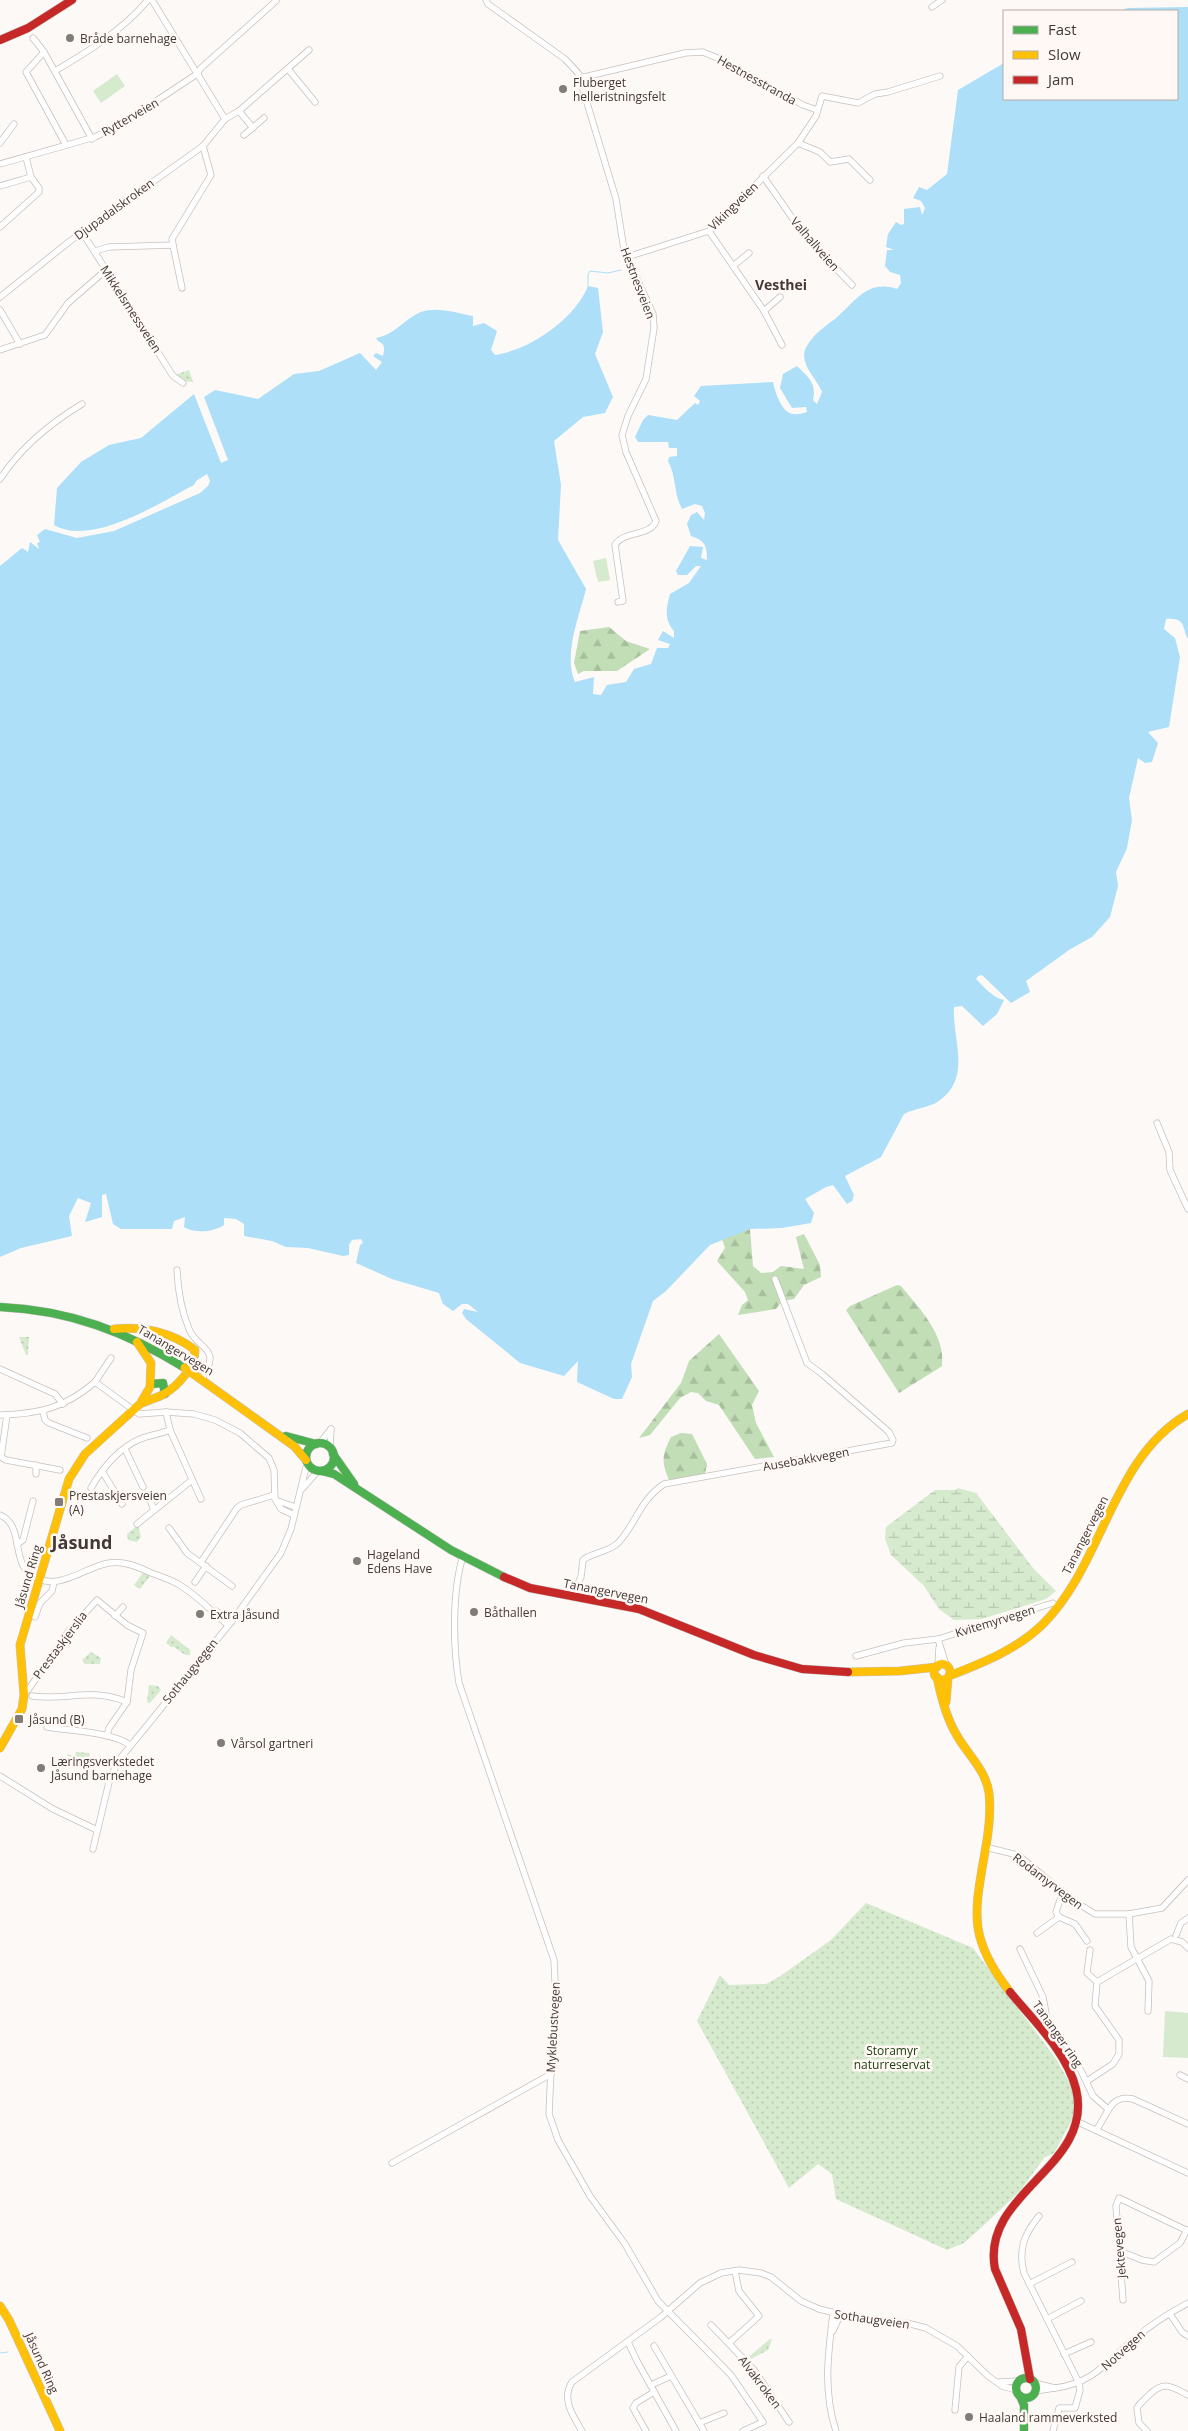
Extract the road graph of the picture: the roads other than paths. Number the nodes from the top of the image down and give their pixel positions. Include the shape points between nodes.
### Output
1 (72, 0) edge
2 (148, 0) edge
3 (152, 0) edge
4 (486, 0) edge
5 (942, 0) edge
6 (275, 3) edge
7 (932, 7) dead end
8 (33, 38) dead end
9 (0, 40) edge
10 (309, 50) dead end
11 (44, 52) junction
12 (288, 69) junction
13 (56, 71) junction
14 (197, 74) junction
15 (940, 76) dead end
16 (580, 78) junction
17 (315, 102) dead end
18 (239, 111) junction
19 (816, 113) junction
20 (264, 118) dead end
21 (225, 119) junction
22 (14, 124) dead end
23 (252, 128) junction
24 (244, 135) dead end
25 (92, 139) junction
26 (0, 143) edge
27 (798, 143) junction
28 (66, 145) junction
29 (203, 146) junction
30 (26, 157) junction
31 (0, 164) edge
32 (763, 176) junction
33 (31, 177) junction
34 (870, 180) dead end
35 (0, 186) edge
36 (0, 227) edge
37 (709, 231) junction
38 (82, 232) junction
39 (173, 245) junction
40 (96, 251) junction
41 (749, 252) dead end
42 (627, 257) junction
43 (733, 266) junction
44 (106, 270) junction
45 (852, 285) dead end
46 (182, 288) dead end
47 (0, 297) edge
48 (780, 297) dead end
49 (0, 310) edge
50 (764, 311) junction
51 (20, 344) junction
52 (782, 345) dead end
53 (0, 350) edge
54 (183, 383) dead end
55 (82, 404) dead end
56 (0, 479) edge
57 (618, 602) dead end
58 (1157, 1123) dead end
59 (1188, 1209) edge
60 (177, 1270) dead end
61 (775, 1279) dead end
62 (0, 1307) edge
63 (114, 1329) junction
64 (133, 1337) junction
65 (111, 1358) dead end
66 (0, 1369) edge
67 (202, 1379) junction
68 (95, 1382) junction
69 (151, 1384) junction
70 (165, 1394) junction
71 (62, 1404) junction
72 (137, 1407) junction
73 (43, 1411) junction
74 (166, 1412) junction
75 (1188, 1414) edge
76 (0, 1415) edge
77 (7, 1415) junction
78 (270, 1428) junction
79 (170, 1430) junction
80 (87, 1438) dead end
81 (318, 1443) junction
82 (125, 1450) junction
83 (331, 1451) junction
84 (307, 1462) junction
85 (36, 1465) junction
86 (60, 1470) dead end
87 (102, 1471) junction
88 (320, 1471) junction
89 (36, 1474) dead end
90 (192, 1480) junction
91 (143, 1487) dead end
92 (356, 1487) junction
93 (91, 1488) dead end
94 (300, 1493) junction
95 (275, 1498) junction
96 (201, 1499) dead end
97 (150, 1500) dead end
98 (33, 1501) dead end
99 (122, 1504) dead end
100 (295, 1507) junction
101 (154, 1510) junction
102 (0, 1515) edge
103 (294, 1515) junction
104 (137, 1524) dead end
105 (170, 1528) dead end
106 (17, 1544) junction
107 (463, 1556) junction
108 (203, 1564) junction
109 (40, 1580) junction
110 (54, 1582) junction
111 (195, 1582) dead end
112 (232, 1586) dead end
113 (572, 1596) junction
114 (1053, 1603) dead end
115 (123, 1607) dead end
116 (115, 1616) junction
117 (35, 1617) dead end
118 (230, 1623) junction
119 (938, 1638) junction
120 (856, 1656) dead end
121 (942, 1671) junction
122 (28, 1693) junction
123 (127, 1702) junction
124 (47, 1727) dead end
125 (107, 1736) junction
126 (130, 1745) junction
127 (0, 1748) edge
128 (0, 1776) edge
129 (98, 1827) junction
130 (985, 1847) junction
131 (92, 1849) dead end
132 (1188, 1880) edge
133 (1065, 1893) junction
134 (1129, 1914) junction
135 (1059, 1917) junction
136 (1188, 1918) edge
137 (1037, 1933) dead end
138 (1176, 1935) dead end
139 (1087, 1941) dead end
140 (1188, 1948) edge
141 (1020, 1949) dead end
142 (1090, 1950) dead end
143 (1138, 1958) junction
144 (1097, 1982) junction
145 (1148, 2011) dead end
146 (551, 2074) junction
147 (1180, 2074) dead end
148 (1188, 2079) edge
149 (1087, 2081) junction
150 (1108, 2109) junction
151 (1078, 2122) junction
152 (1188, 2124) edge
153 (1098, 2129) junction
154 (392, 2163) dead end
155 (1188, 2173) edge
156 (1039, 2216) dead end
157 (1188, 2230) edge
158 (1120, 2251) junction
159 (1072, 2262) dead end
160 (735, 2271) junction
161 (1029, 2284) junction
162 (1123, 2300) dead end
163 (1081, 2301) dead end
164 (1188, 2303) edge
165 (0, 2306) edge
166 (668, 2311) junction
167 (833, 2314) junction
168 (1170, 2314) junction
169 (840, 2315) junction
170 (1047, 2319) junction
171 (711, 2325) dead end
172 (832, 2333) junction
173 (1188, 2336) edge
174 (1091, 2342) dead end
175 (729, 2343) junction
176 (626, 2344) junction
177 (654, 2346) dead end
178 (1064, 2354) junction
179 (968, 2356) junction
180 (671, 2376) junction
181 (996, 2382) junction
182 (1079, 2383) junction
183 (650, 2385) junction
184 (1026, 2387) junction
185 (654, 2392) junction
186 (1188, 2395) edge
187 (955, 2410) dead end
188 (724, 2413) dead end
189 (789, 2422) dead end
190 (699, 2423) junction
191 (60, 2431) edge
192 (582, 2431) edge
193 (646, 2431) edge
194 (676, 2431) edge
195 (704, 2431) edge
196 (743, 2431) edge
197 (836, 2431) edge
198 (1024, 2431) edge
199 (1029, 2431) edge
200 (1053, 2431) edge
201 (1146, 2431) edge

1 - 9 main road via 35,24
2 - 13 street via 92,50
3 - 14 street
4 - 16 street, Hestnesveien via 572,65
5 - 7 street
6 - 14 street, Rytterveien
8 - 11 street
10 - 12 street
11 - 13 street
11 - 28 street via 26,72
12 - 17 street
12 - 18 street
13 - 25 street
14 - 21 street
14 - 25 street, Rytterveien via 123,123
15 - 19 street via 875,94 858,103 822,96
16 - 19 street, Hestnesstranda via 685,53 703,52
16 - 42 street, Hestnesveien via 616,199
18 - 21 street
18 - 23 street
19 - 27 street, Vikingveien
20 - 23 street
21 - 29 street, Djupadalskroken
22 - 26 street
23 - 24 street
25 - 28 street, Rytterveien
27 - 32 street, Vikingveien
27 - 34 street via 820,152 830,162 850,160
28 - 30 street, Rytterveien
29 - 38 street, Djupadalskroken
29 - 39 street via 211,175 172,239
30 - 31 street, Rytterveien
30 - 33 street
32 - 37 street, Vikingveien
32 - 45 street, Valhallveien via 807,239
33 - 35 street
33 - 36 street via 39,192
37 - 42 street, Vikingveien
37 - 43 street
38 - 40 street, Mikkelsmessveien
38 - 47 street, Djupadalskroken
39 - 40 street via 109,247
39 - 46 street
40 - 44 street, Mikkelsmessveien
41 - 43 street
42 - 57 street, Hestnesveien via 653,314 654,328 646,379 622,435 626,452 656,521 651,528 622,537 615,545 623,592 623,601
43 - 50 street
44 - 51 street via 68,304 45,336
44 - 54 street, Mikkelsmessveien via 174,376
48 - 50 street
49 - 51 street
50 - 52 street
51 - 53 street
55 - 56 street via 35,437
58 - 59 street via 1169,1152 1170,1170
60 - 67 street via 179,1296 190,1331 208,1353 209,1365
61 - 113 street, Ausebakkvegen via 807,1363 889,1432 894,1440 892,1443 664,1484 646,1498 618,1543 583,1560 581,1577
62 - 63 main road, Tanangervegen via 59,1312
63 - 64 main road, Tanangervegen
63 - 70 main road, Jåsund Ring via 153,1330 195,1350 196,1357 180,1380
64 - 67 main road, Tanangervegen
64 - 69 main road via 149,1358
65 - 68 street
66 - 71 street via 55,1394
67 - 78 main road, Tanangervegen
68 - 71 street
68 - 72 street
69 - 70 main road via 163,1383
69 - 72 main road, Jåsund Ring
70 - 72 main road, Jåsund Ring
71 - 73 street
72 - 74 street via 142,1415
72 - 109 main road, Jåsund Ring via 89,1449 71,1475
73 - 77 street
73 - 80 street via 49,1423 76,1429
74 - 79 street
74 - 95 street via 194,1414 215,1420 249,1440 272,1463
75 - 121 main road, Tanangervegen via 1162,1431 1137,1462 1084,1567 1053,1612 1020,1643 993,1657
76 - 77 street
77 - 85 street via 1,1457
78 - 81 main road, Tanangervegen via 293,1439
78 - 84 main road, Tanangervegen via 300,1451
79 - 82 street via 143,1438
79 - 90 street
81 - 83 main road
81 - 83 street, Tanangervegen via 331,1429
81 - 84 main road via 309,1448
82 - 87 street
82 - 91 street
83 - 88 main road via 330,1466
83 - 92 main road, Tanangervegen
84 - 88 main road
84 - 94 street, Sothaugvegen
85 - 86 street
85 - 89 street
87 - 93 street
87 - 99 street
88 - 92 main road, Tanangervegen via 334,1474
88 - 94 street, Sothaugvegen
90 - 96 street
90 - 101 street
92 - 107 main road, Tanangervegen
94 - 100 street, Sothaugvegen
95 - 100 street via 284,1505
95 - 103 street via 281,1509
95 - 108 street via 237,1508
97 - 101 street
98 - 106 street via 23,1540
100 - 103 street, Sothaugvegen
101 - 104 street
102 - 106 street via 12,1526
103 - 118 street, Sothaugvegen via 281,1553
105 - 108 street via 187,1553
106 - 109 street via 23,1567
107 - 113 main road, Tanangervegen via 515,1582
107 - 146 street, Myklebustvegen via 457,1595 456,1662 459,1683 554,1960
108 - 111 street
108 - 112 street
109 - 110 street
109 - 122 main road, Jåsund Ring via 20,1644 18,1663
110 - 117 street via 52,1592 40,1602
110 - 118 street via 101,1565 126,1563 177,1584
113 - 121 main road, Tanangervegen via 639,1609 782,1665 835,1672
114 - 119 street, Kvitemyrvegen
115 - 116 street
116 - 122 street, Prestaskjerslia via 97,1600 68,1632
116 - 123 street via 143,1633 131,1670
118 - 126 street, Sothaugvegen
119 - 120 street, Kvitemyrvegen
119 - 121 street, Kvitemyrvegen
121 - 130 main road, Tananger ring via 941,1698 947,1714 986,1782 990,1804
122 - 123 street via 43,1698 92,1694
122 - 127 main road, Jåsund Ring
123 - 125 street
124 - 125 street
125 - 126 street
126 - 129 street, Sothaugvegen via 110,1778
128 - 129 street via 53,1810
129 - 131 street, Sothaugvegen
130 - 133 street, Rodamyrvegen via 1018,1855
130 - 151 main road, Tananger ring via 975,1918 980,1944 993,1967 1067,2066 1078,2092
132 - 134 street, Rodamyrvegen via 1162,1908
133 - 134 street, Rodamyrvegen via 1095,1914
133 - 135 street via 1057,1906
134 - 143 street via 1131,1947
135 - 137 street
135 - 139 street via 1075,1924
136 - 138 street
140 - 143 street via 1171,1939
141 - 149 street via 1043,1998 1047,2019 1074,2056
142 - 144 street via 1087,1973
143 - 144 street
143 - 145 street via 1149,1981
144 - 149 street via 1095,2006 1119,2040 1120,2054 1113,2064
146 - 154 street
146 - 166 street, Myklebustvegen via 549,2114 558,2140 590,2196
147 - 148 street
149 - 150 street via 1093,2096
150 - 152 street via 1119,2099 1130,2098
150 - 153 street
151 - 153 street
151 - 184 main road, Tananger ring via 1072,2140 1062,2154 1013,2204 995,2235 996,2274 1021,2330
153 - 155 street
156 - 161 street via 1025,2236 1021,2252
157 - 158 street via 1180,2243 1154,2262
157 - 158 street, Jektevegen via 1119,2198 1116,2206
158 - 162 street, Jektevegen
159 - 161 street
160 - 166 street, Sothaugveien via 710,2278
160 - 167 street, Sothaugveien via 761,2273 780,2282 808,2305
160 - 175 street via 739,2291 759,2316
161 - 170 street
163 - 170 street
164 - 168 street, Notvegen
165 - 191 main road, Jåsund Ring
166 - 176 street, Sothaugveien
166 - 196 street, Myklebustvegen via 731,2375 749,2399 763,2422
167 - 169 street, Sothaugveien
167 - 172 street
168 - 173 street
168 - 182 street, Notvegen via 1132,2341 1099,2372
169 - 172 street
169 - 179 street, Sothaugveien via 926,2328 948,2339
170 - 178 street
171 - 175 street, Alvakroken
172 - 197 street via 827,2378
174 - 178 street
175 - 189 street, Alvakroken via 754,2370
176 - 183 street
176 - 192 street, Sothaugveien via 570,2386 567,2398
177 - 180 street
178 - 182 street
179 - 181 street, Sothaugveien
179 - 187 street via 959,2367
180 - 183 street
180 - 190 street
181 - 184 street
181 - 184 street, Sothaugveien
182 - 184 street, Notvegen via 1055,2388
182 - 200 street via 1078,2405 1070,2409 1059,2408
183 - 185 street
184 - 198 main road, Tananger ring
184 - 199 main road, Tananger ring
185 - 193 street via 633,2408
185 - 194 street
186 - 201 street via 1169,2386 1156,2388 1139,2405 1136,2413
188 - 190 street
190 - 195 street

